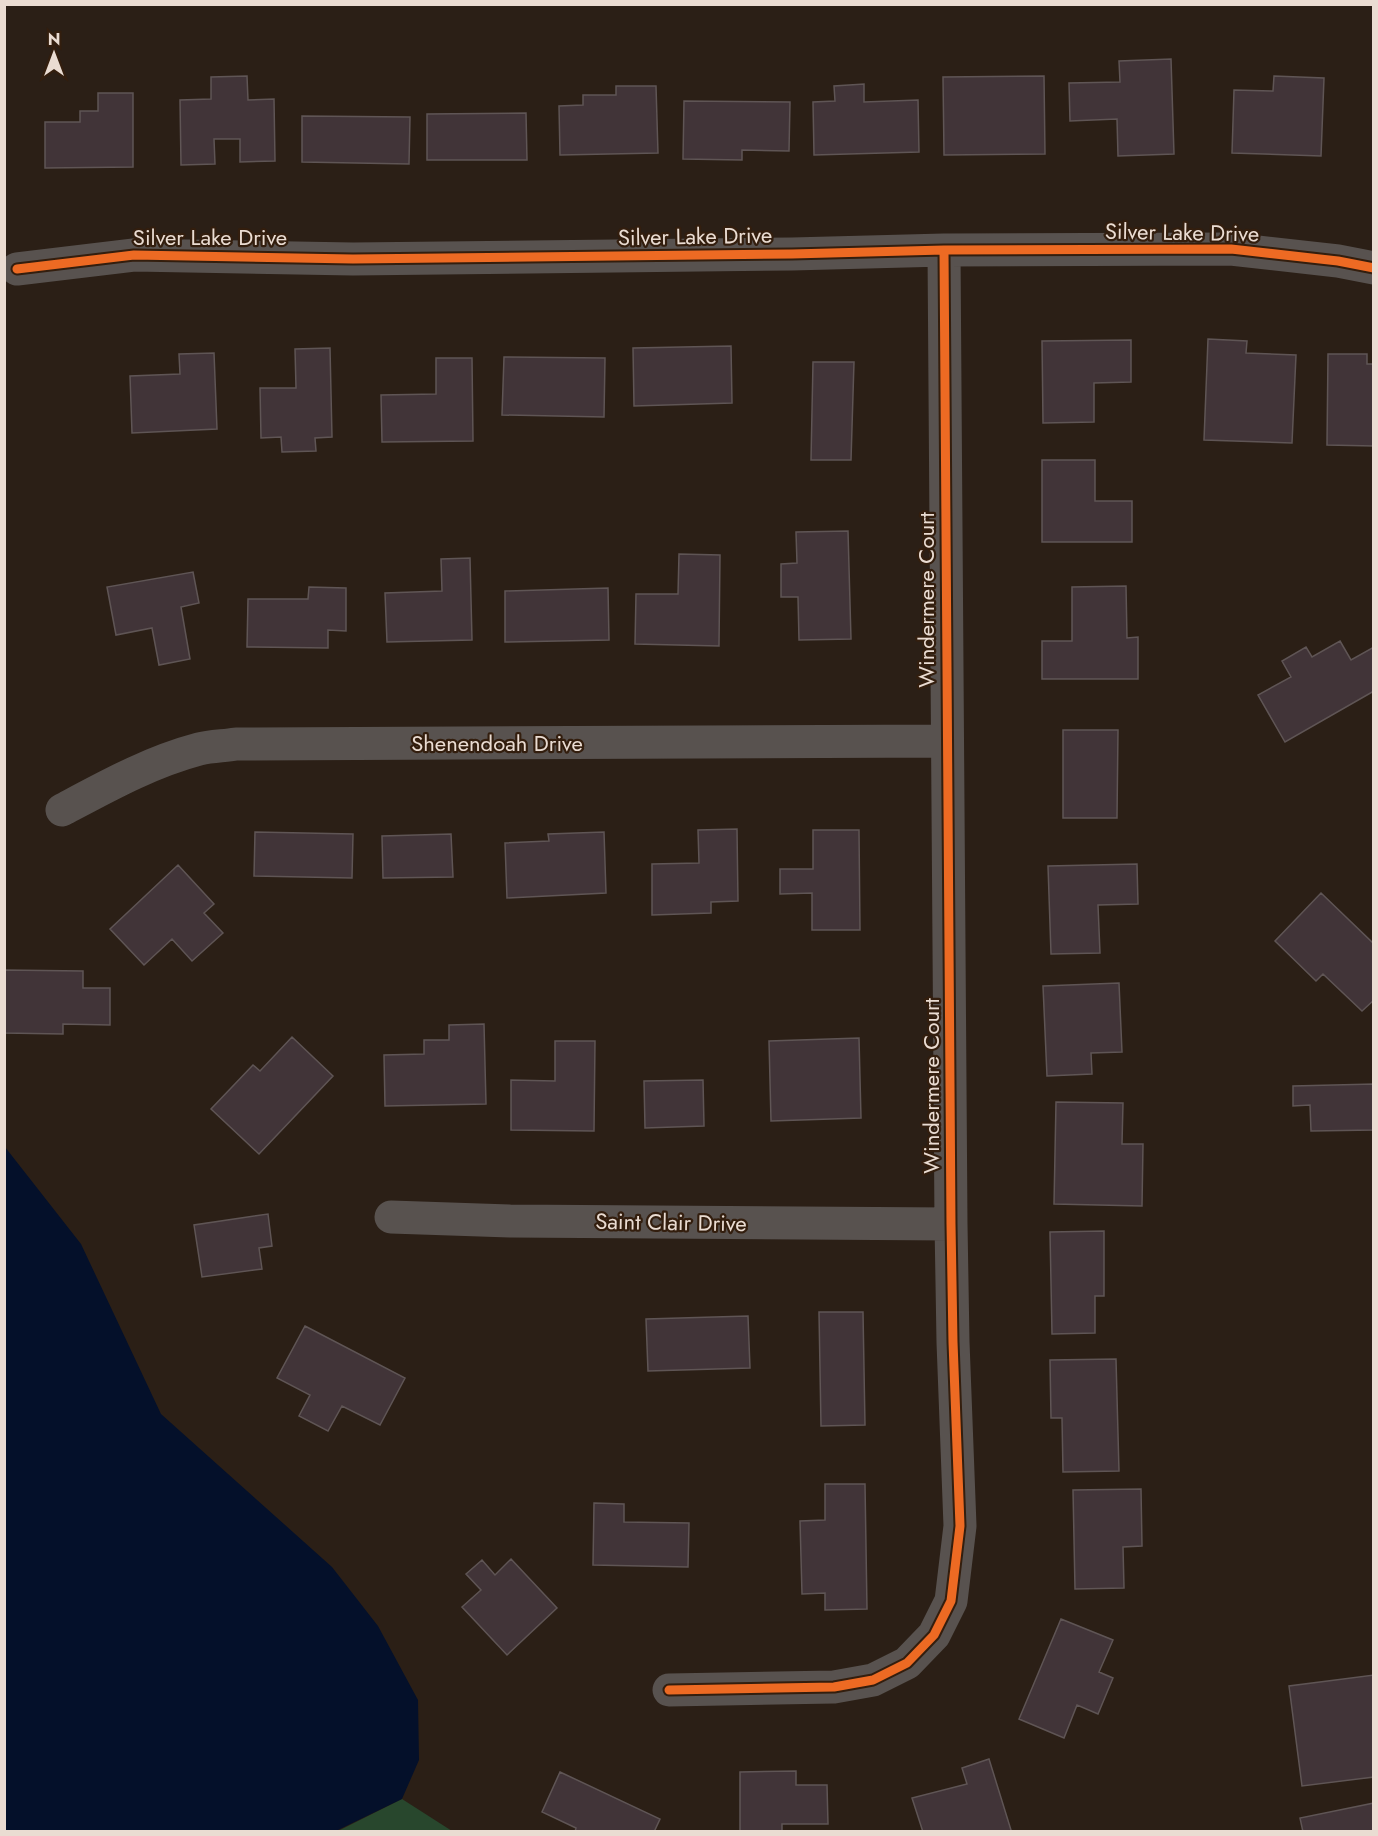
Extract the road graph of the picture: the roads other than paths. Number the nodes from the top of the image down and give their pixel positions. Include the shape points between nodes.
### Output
1 (944, 250) junction
2 (1374, 268) edge
3 (17, 269) dead end
4 (946, 741) junction
5 (62, 810) dead end
6 (391, 1216) dead end
7 (951, 1224) junction
8 (669, 1690) dead end

1 - 2 street, Silver Lake Drive via 1231,249
1 - 3 street, Silver Lake Drive via 353,259 134,255
1 - 4 street, Windermere Court
4 - 5 street, Shenendoah Drive via 236,744 201,748 159,762
4 - 7 street, Windermere Court
6 - 7 street, Saint Clair Drive via 510,1221
7 - 8 street, Windermere Court via 960,1526 951,1601 934,1635 907,1663 873,1680 834,1687

